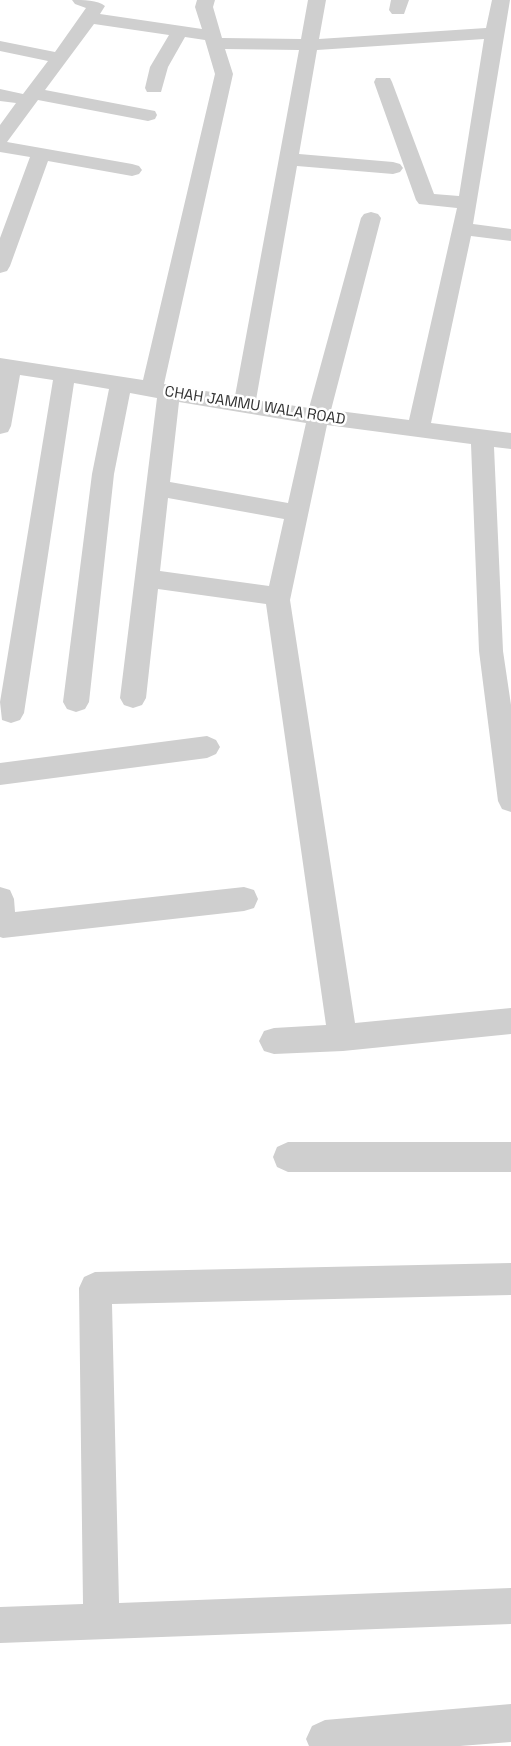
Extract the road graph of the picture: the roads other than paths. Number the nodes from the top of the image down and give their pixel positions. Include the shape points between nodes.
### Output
1 (81, 0) edge
2 (206, 0) edge
3 (317, 0) edge
4 (501, 0) edge
5 (89, 18) junction
6 (180, 31) junction
7 (494, 33) junction
8 (214, 40) junction
9 (309, 45) junction
10 (0, 46) edge
11 (60, 58) junction
12 (383, 82) dead end
13 (154, 88) dead end
14 (0, 95) edge
15 (31, 97) junction
16 (148, 115) dead end
17 (0, 138) edge
18 (0, 146) edge
19 (41, 154) junction
20 (288, 159) junction
21 (393, 168) dead end
22 (132, 170) dead end
23 (468, 203) junction
24 (371, 218) dead end
25 (9, 219) edge
26 (462, 229) junction
27 (511, 235) edge
28 (0, 266) edge
29 (5, 366) edge
30 (65, 374) junction
31 (121, 384) junction
32 (160, 391) junction
33 (244, 406) junction
34 (318, 417) junction
35 (0, 426) edge
36 (418, 429) junction
37 (482, 437) junction
38 (511, 441) edge
39 (158, 488) junction
40 (297, 513) junction
41 (147, 578) junction
42 (279, 597) junction
43 (133, 698) dead end
44 (76, 702) dead end
45 (11, 713) dead end
46 (206, 747) dead end
47 (0, 774) edge
48 (511, 801) edge
49 (0, 899) edge
50 (244, 899) dead end
51 (511, 1021) edge
52 (343, 1038) junction
53 (274, 1041) dead end
54 (288, 1157) dead end
55 (511, 1157) edge
56 (511, 1279) edge
57 (511, 1606) edge
58 (101, 1621) junction
59 (0, 1625) edge
60 (511, 1723) edge
61 (325, 1739) dead end

1 - 5 street via 96,6
2 - 8 street via 204,7
3 - 9 street
4 - 7 street
5 - 6 street
5 - 11 street
6 - 8 street
6 - 13 street via 159,67
7 - 9 street
7 - 23 street via 496,68
8 - 9 street
8 - 32 street via 224,74
9 - 20 street
10 - 11 street
11 - 15 street
12 - 23 street via 426,200
14 - 15 street
15 - 16 street
15 - 17 street
18 - 19 street
19 - 22 street
19 - 25 street
20 - 21 street
20 - 33 street
23 - 26 street
24 - 34 street
25 - 28 street
26 - 27 street
26 - 36 street
29 - 30 street, CHAH JAMMU WALA ROAD
29 - 35 street
30 - 31 street, CHAH JAMMU WALA ROAD
30 - 45 street
31 - 32 street, CHAH JAMMU WALA ROAD
31 - 44 street via 103,474
32 - 33 street, CHAH JAMMU WALA ROAD
32 - 39 street
33 - 34 street, CHAH JAMMU WALA ROAD
34 - 36 street, CHAH JAMMU WALA ROAD
34 - 40 street
36 - 37 street, CHAH JAMMU WALA ROAD
37 - 38 street, CHAH JAMMU WALA ROAD
37 - 48 street via 491,651
39 - 40 street
39 - 41 street
40 - 42 street
41 - 42 street
41 - 43 street
42 - 52 street
46 - 47 street
49 - 50 street via 2,926
51 - 52 street
52 - 53 street
54 - 55 street
56 - 58 street via 95,1288
57 - 58 street
58 - 59 street
60 - 61 street

